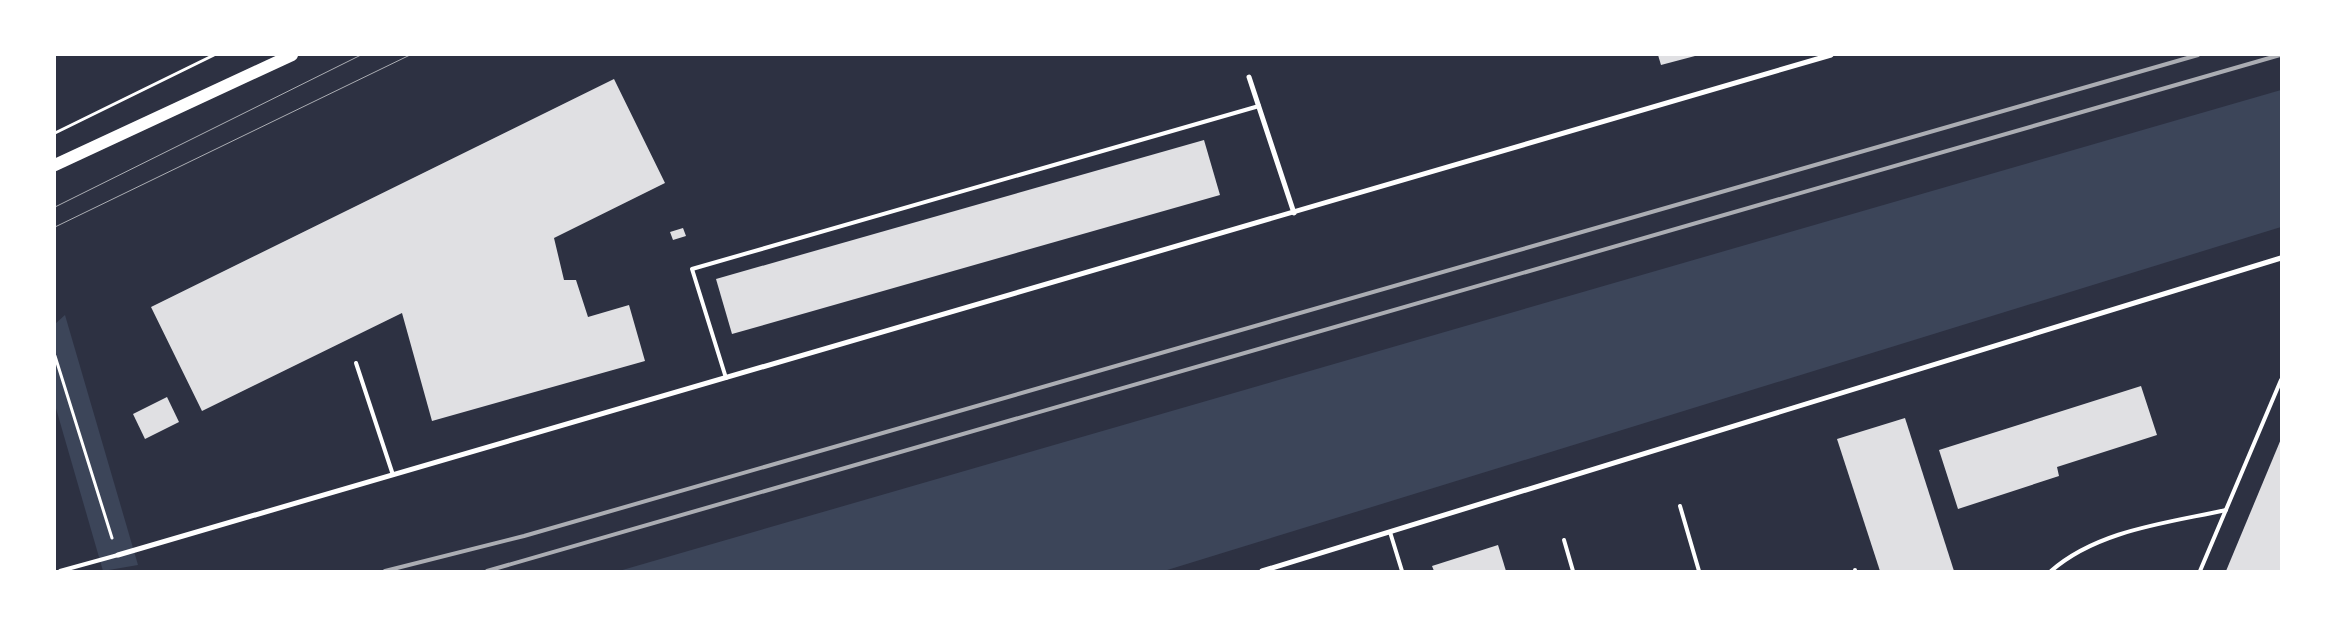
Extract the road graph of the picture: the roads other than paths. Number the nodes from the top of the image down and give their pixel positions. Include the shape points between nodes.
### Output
1 (292, 55) edge
2 (1831, 55) edge
3 (1249, 77) dead end
4 (1259, 106) junction
5 (55, 165) edge
6 (1294, 213) junction
7 (2281, 258) edge
8 (356, 363) dead end
9 (726, 378) junction
10 (2281, 380) edge
11 (393, 476) junction
12 (1680, 506) dead end
13 (2226, 510) junction
14 (1390, 532) junction
15 (1564, 540) dead end
16 (118, 555) joint
17 (60, 571) edge
18 (1262, 571) edge
19 (1402, 571) edge
20 (1573, 571) edge
21 (1699, 571) edge
22 (2051, 571) edge
23 (2200, 571) edge

1 - 5 main road
2 - 6 street
3 - 4 street
4 - 6 street
4 - 9 lane via 692,269
6 - 9 street
7 - 14 street
8 - 11 lane
9 - 11 street
10 - 13 lane
11 - 16 street
12 - 21 lane
13 - 22 lane via 2114,536 2066,558
13 - 23 lane
14 - 18 street
14 - 19 lane
15 - 20 lane
16 - 17 lane

